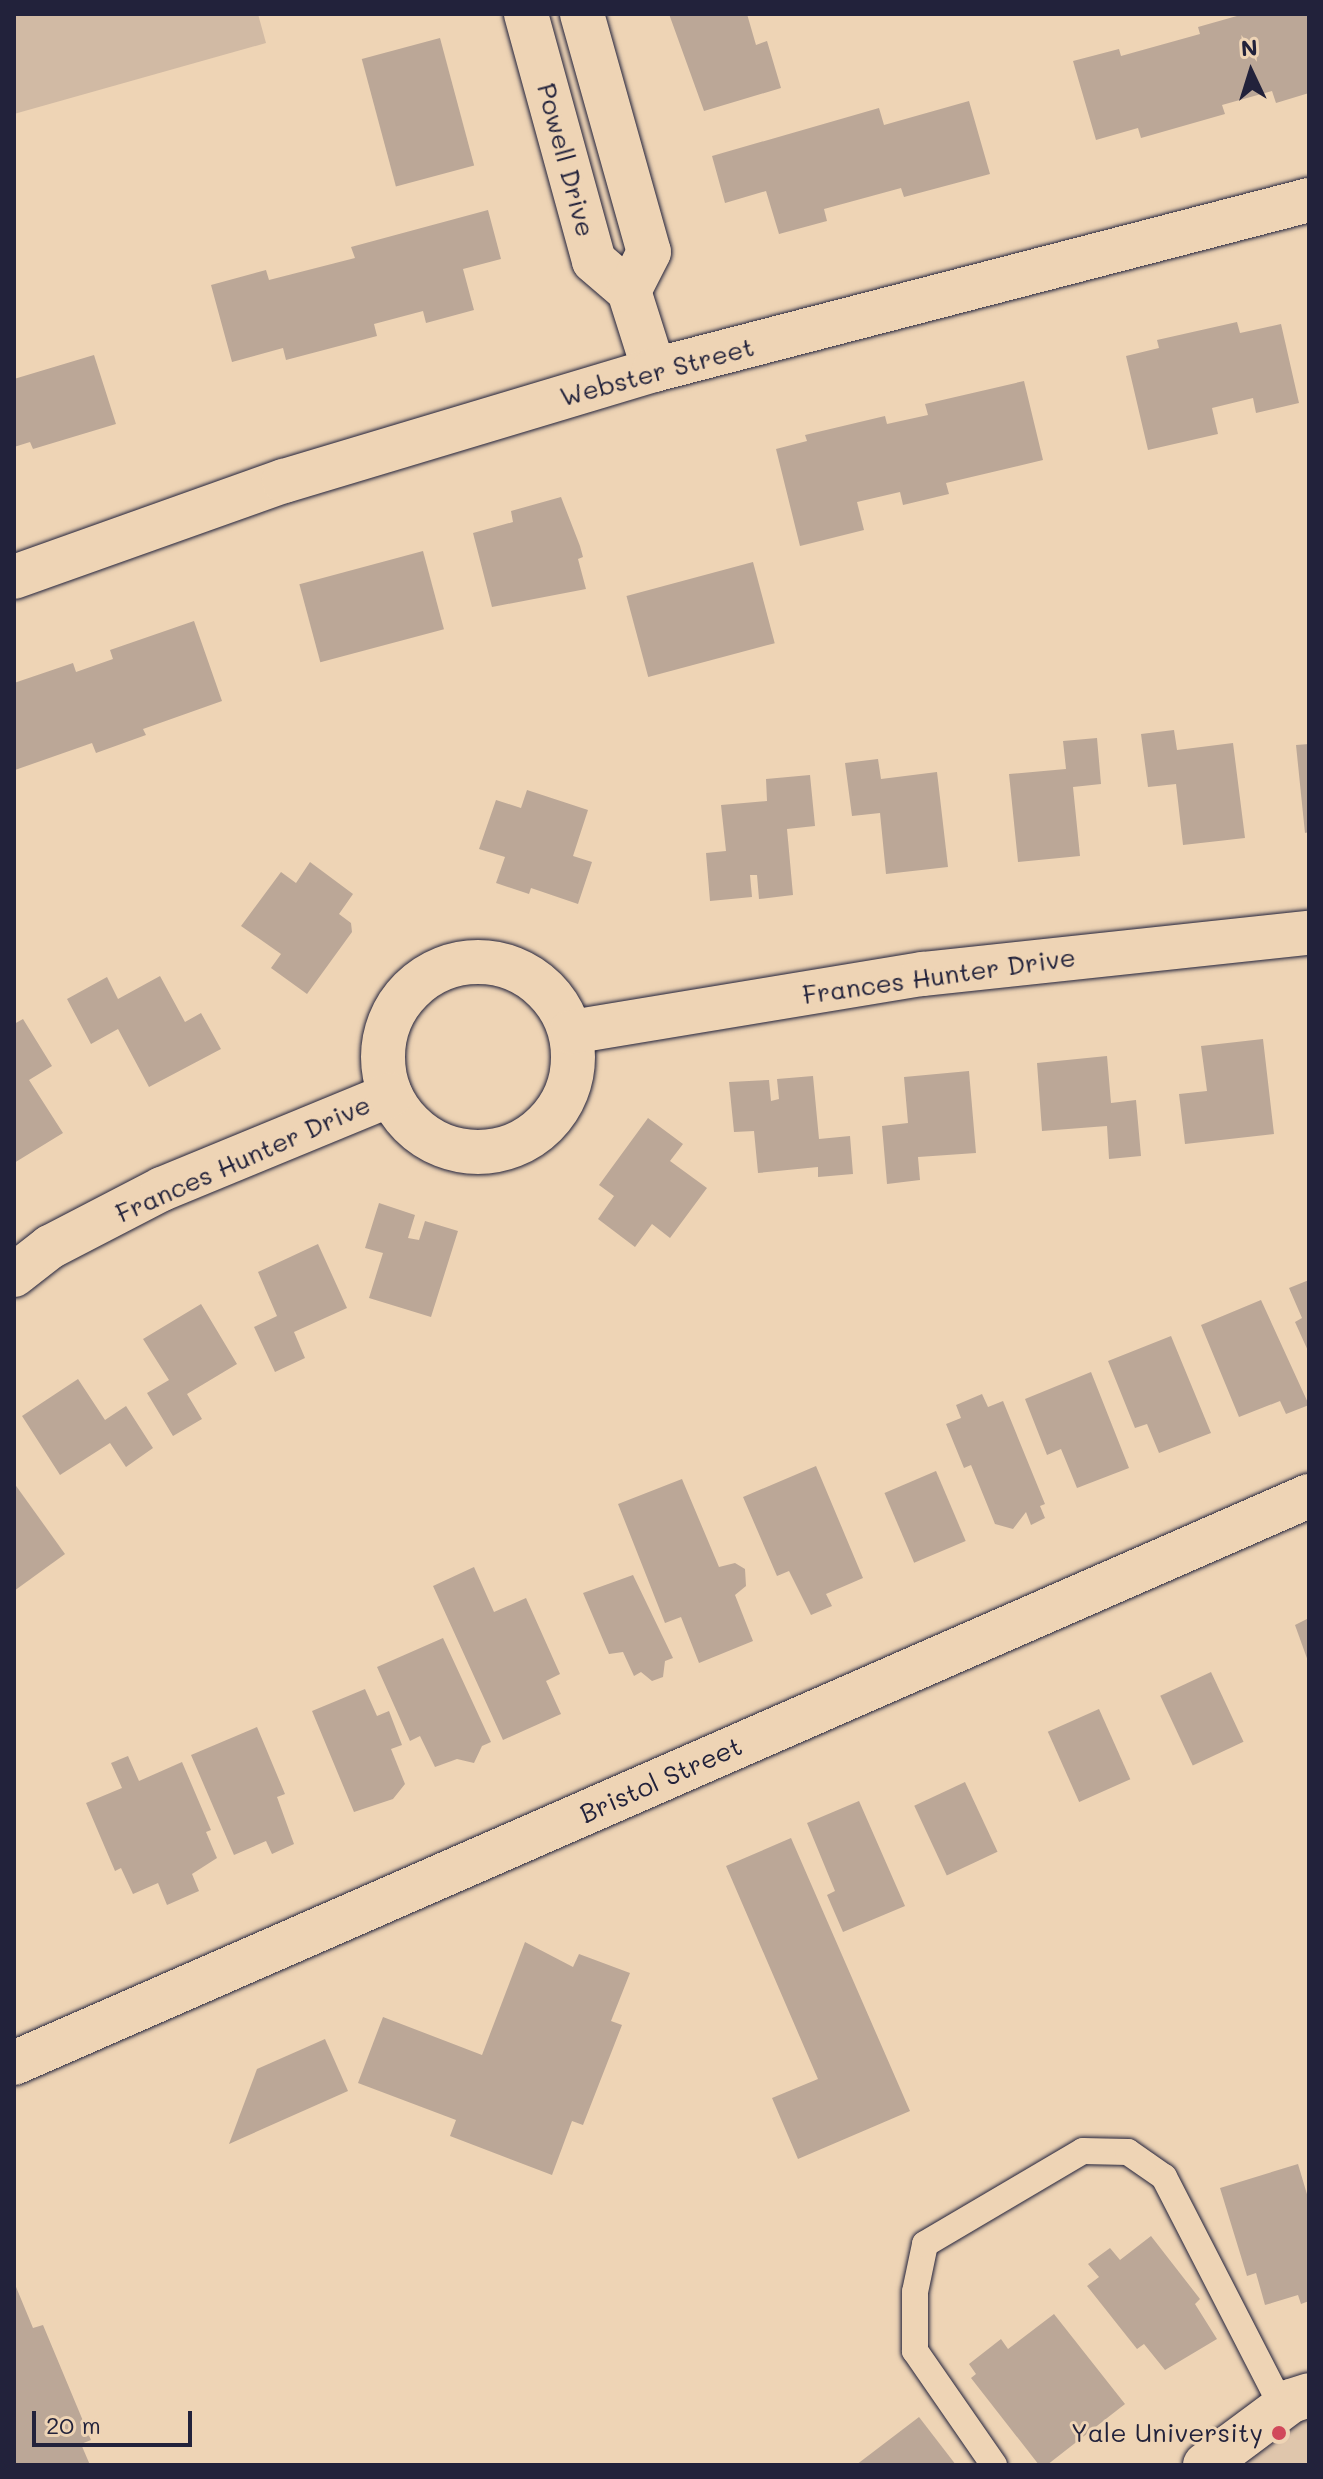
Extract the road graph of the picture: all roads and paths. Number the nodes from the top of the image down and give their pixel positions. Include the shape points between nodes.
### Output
1 (526, 14) edge
2 (582, 14) edge
3 (1309, 200) edge
4 (629, 291) junction
5 (654, 370) junction
6 (14, 577) edge
7 (1309, 933) edge
8 (571, 1032) junction
9 (390, 1095) junction
10 (14, 1275) edge
11 (1309, 1496) edge
12 (14, 2063) edge
13 (1296, 2401) edge
14 (994, 2465) edge
15 (1205, 2465) edge

1 - 4 street, Powell Drive via 594,261
2 - 4 street, Powell Drive via 649,252
3 - 5 street, Webster Street
4 - 5 street
5 - 6 street, Webster Street via 284,481
7 - 8 street, Frances Hunter Drive via 923,974
8 - 9 street, Frances Hunter Drive via 574,1065 566,1097 547,1125 519,1143 487,1153 435,1142 408,1123
8 - 9 street, Frances Hunter Drive via 559,1006 537,981 508,966 474,961 442,969 402,998 387,1028 383,1062
9 - 10 street, Frances Hunter Drive via 162,1189 50,1247
11 - 12 street, Bristol Street
13 - 14 lane via 1164,2177 1128,2152 1083,2151 925,2244 915,2292 915,2351
13 - 15 street

